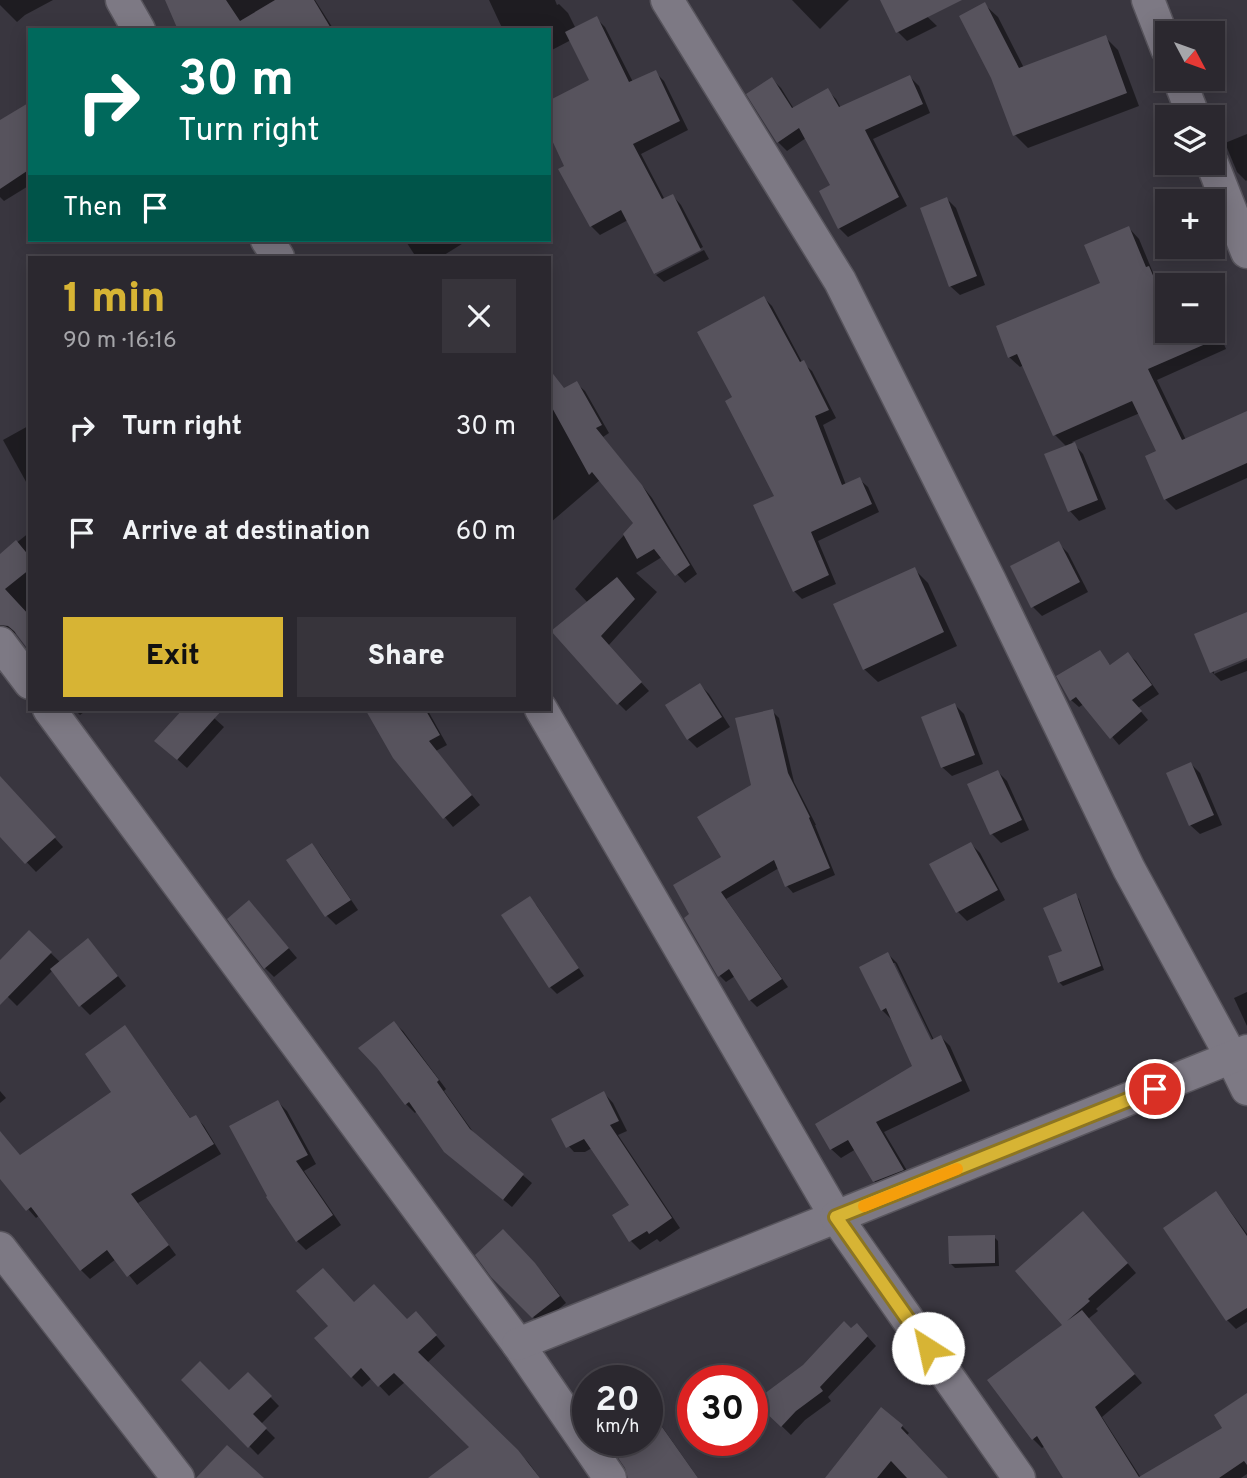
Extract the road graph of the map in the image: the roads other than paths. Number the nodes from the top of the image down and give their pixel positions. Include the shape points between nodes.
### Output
1 (122, 0) edge
2 (667, 0) edge
3 (1148, 0) edge
4 (1156, 21) edge
5 (138, 28) edge
6 (1217, 175) edge
7 (1247, 252) edge
8 (0, 643) edge
9 (28, 680) edge
10 (49, 711) edge
11 (542, 711) edge
12 (1239, 1054) edge
13 (1247, 1089) edge
14 (836, 1217) junction
15 (0, 1248) edge
16 (518, 1344) junction
17 (178, 1478) edge
18 (610, 1478) edge
19 (1019, 1478) edge

1 - 5 street
2 - 12 street via 840,281 1129,870
3 - 4 street
6 - 7 street
8 - 9 street
10 - 16 street
11 - 14 street
12 - 13 street
12 - 14 street
14 - 16 street
14 - 19 street
15 - 17 street
16 - 18 street

